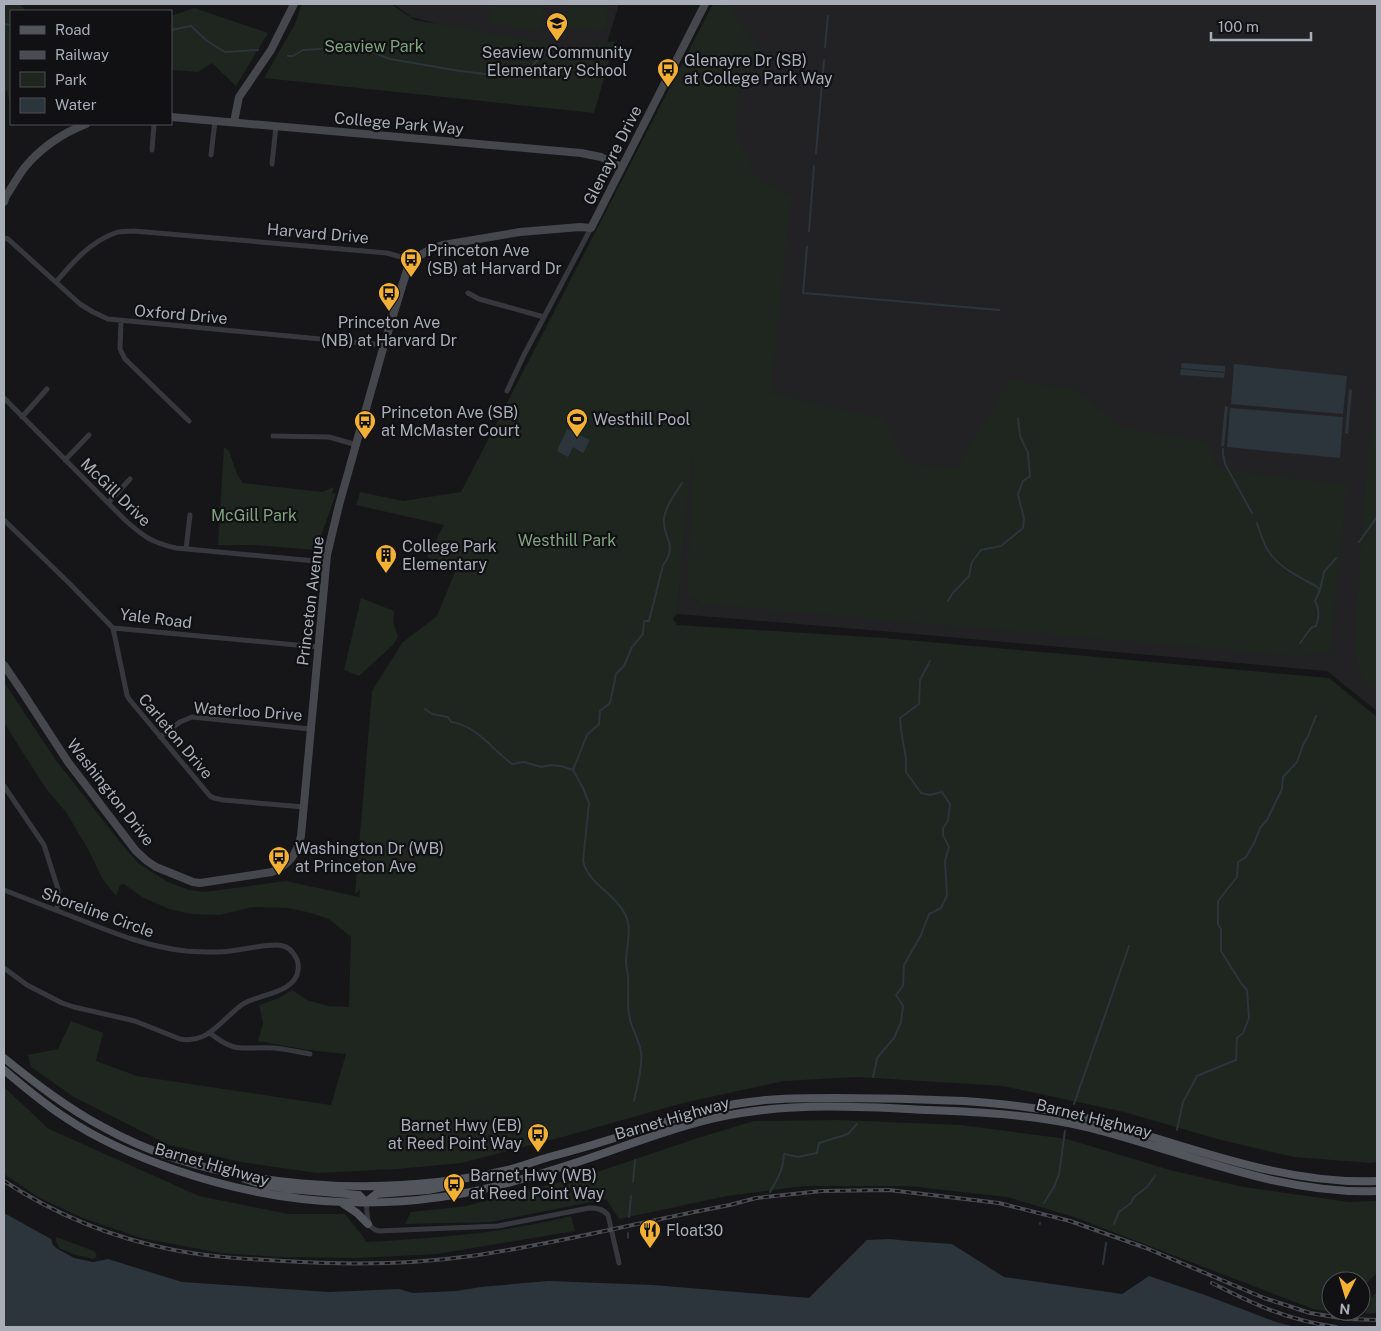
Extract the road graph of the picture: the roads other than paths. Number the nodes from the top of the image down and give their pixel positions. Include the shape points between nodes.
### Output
1 (291, 4) edge
2 (704, 4) edge
3 (172, 117) edge
4 (215, 121) junction
5 (234, 122) junction
6 (84, 125) edge
7 (154, 125) edge
8 (276, 126) junction
9 (152, 150) dead end
10 (211, 155) dead end
11 (272, 164) dead end
12 (621, 167) junction
13 (4, 202) edge
14 (591, 228) junction
15 (4, 238) edge
16 (412, 260) junction
17 (56, 282) junction
18 (468, 293) dead end
19 (544, 318) junction
20 (121, 321) junction
21 (384, 345) junction
22 (47, 390) dead end
23 (507, 391) dead end
24 (4, 398) edge
25 (22, 417) junction
26 (189, 421) dead end
27 (88, 435) dead end
28 (273, 436) dead end
29 (356, 446) junction
30 (64, 460) junction
31 (130, 479) dead end
32 (108, 504) junction
33 (190, 515) dead end
34 (4, 520) edge
35 (186, 549) junction
36 (326, 562) junction
37 (113, 628) junction
38 (318, 647) junction
39 (4, 665) edge
40 (310, 729) junction
41 (160, 737) junction
42 (4, 786) edge
43 (304, 807) junction
44 (289, 862) joint
45 (4, 890) edge
46 (56, 910) junction
47 (4, 968) edge
48 (210, 1033) junction
49 (310, 1054) dead end
50 (4, 1058) edge
51 (4, 1070) edge
52 (226, 1171) junction
53 (456, 1180) junction
54 (1377, 1181) edge
55 (1377, 1191) edge
56 (340, 1202) junction
57 (366, 1202) junction
58 (368, 1224) junction
59 (619, 1263) dead end

1 - 5 street via 272,50 239,97
2 - 12 street, Glenayre Drive
3 - 4 street, College Park Way
4 - 5 street, College Park Way
4 - 10 street
5 - 8 street, College Park Way
6 - 13 street via 47,145 25,167
7 - 9 street
8 - 11 street
8 - 12 street, College Park Way via 581,153 602,157
12 - 14 street, Glenayre Drive
14 - 16 street via 520,232 442,245
14 - 19 street, Glenayre Drive
15 - 17 street, Oxford Drive
16 - 17 street, Harvard Drive via 387,253 117,232 88,247
16 - 21 street, Princeton Avenue
17 - 20 street, Oxford Drive via 86,308 103,317
18 - 19 street
19 - 23 street, Glenayre Drive
20 - 21 street, Oxford Drive
20 - 26 street via 119,343 122,355
21 - 29 street, Princeton Avenue
22 - 25 street
24 - 25 street, McGill Drive
25 - 30 street, McGill Drive
27 - 30 street
28 - 29 street via 329,437
29 - 36 street, Princeton Avenue
30 - 32 street, McGill Drive
31 - 32 street
32 - 35 street, McGill Drive via 145,537
33 - 35 street
34 - 37 street, Yale Road
35 - 36 street, McGill Drive
36 - 38 street, Princeton Avenue
37 - 38 street, Yale Road
37 - 41 street, Carleton Drive via 127,695
38 - 40 street, Princeton Avenue
39 - 44 street, Washington Drive via 68,762 128,842 147,861 200,883 272,872
40 - 41 street, Waterloo Drive via 192,717 184,719
40 - 43 street, Princeton Avenue
41 - 43 street, Carleton Drive via 214,798
42 - 46 street via 44,845 58,889 60,900
43 - 44 street, Princeton Avenue via 300,842
45 - 46 street, Shoreline Circle
46 - 48 street, Shoreline Circle via 127,938 160,947 201,952 276,945 289,949 298,964 292,982 243,1004
47 - 48 street, Shoreline Circle via 27,985 74,1007 135,1021 180,1039 198,1039
48 - 49 street via 222,1042 245,1049 273,1048
50 - 52 main road, Barnet Highway via 39,1086 106,1129 166,1155
51 - 56 main road, Barnet Highway via 67,1119 138,1156 196,1177 261,1194
52 - 53 main road, Barnet Highway via 348,1186
52 - 57 main road via 264,1186 360,1195
53 - 54 main road, Barnet Highway via 520,1166 720,1107 763,1100 861,1098 1036,1107 1095,1120 1265,1169 1328,1179
53 - 57 main road via 428,1190 376,1194
55 - 57 main road, Barnet Highway via 1329,1189 1276,1181 1061,1121 1008,1114 860,1107 740,1113 705,1120 479,1190 419,1200
56 - 57 main road, Barnet Highway
56 - 58 main road
57 - 58 street
58 - 59 street via 380,1231 484,1228 597,1208 608,1215

